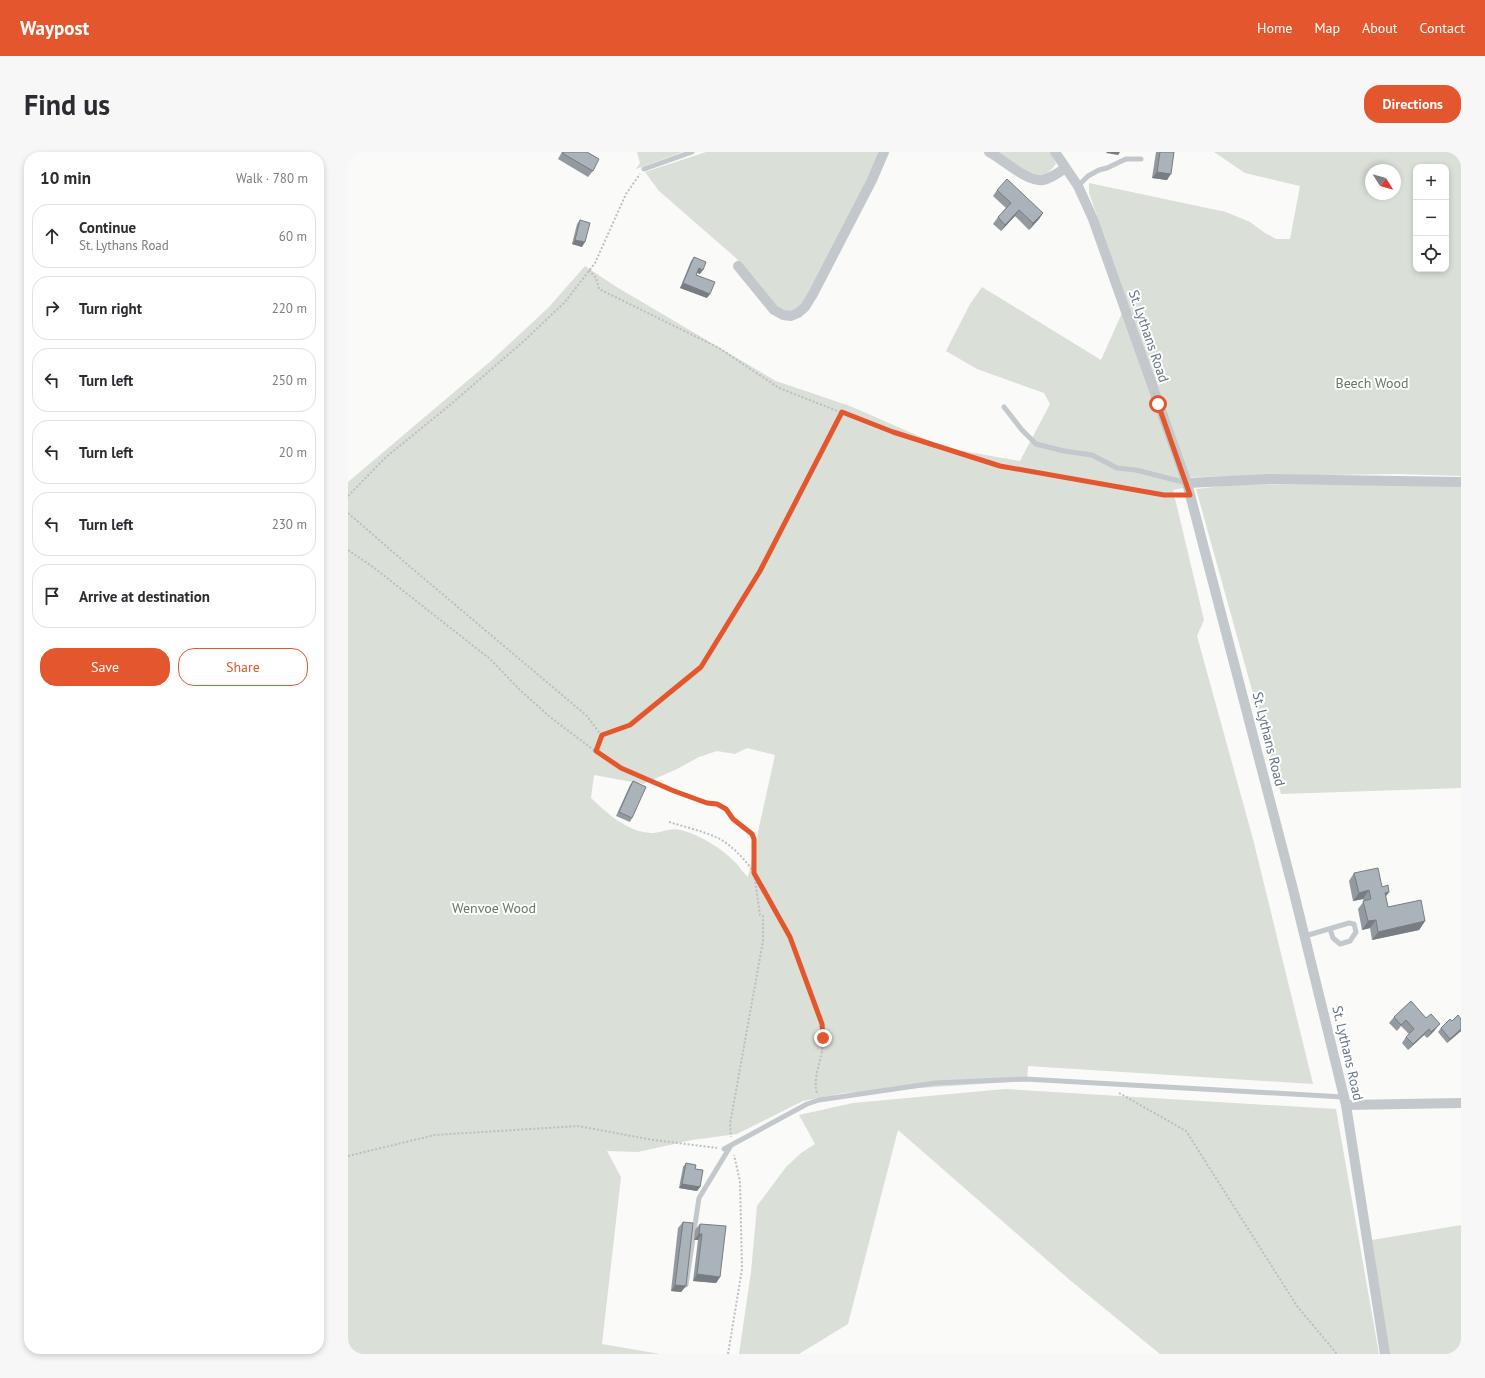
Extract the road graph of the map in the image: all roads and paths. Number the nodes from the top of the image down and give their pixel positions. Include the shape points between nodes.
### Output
1 (692, 152) edge
2 (884, 152) edge
3 (989, 152) edge
4 (1055, 152) edge
5 (1141, 159) dead end
6 (644, 168) joint
7 (1065, 168) junction
8 (1078, 186) junction
9 (738, 266) dead end
10 (589, 270) junction
11 (1004, 407) dead end
12 (842, 412) junction
13 (1461, 482) edge
14 (1187, 484) junction
15 (1190, 495) junction
16 (348, 496) edge
17 (348, 513) edge
18 (348, 550) edge
19 (602, 735) junction
20 (596, 751) junction
21 (669, 822) dead end
22 (754, 873) junction
23 (1330, 929) junction
24 (1305, 936) junction
25 (1114, 1090) dead end
26 (819, 1100) junction
27 (1345, 1101) junction
28 (1461, 1103) edge
29 (731, 1145) junction
30 (724, 1149) joint
31 (348, 1156) edge
32 (686, 1285) edge
33 (728, 1354) edge
34 (1337, 1354) edge
35 (1385, 1354) edge

1 - 6 lane
2 - 9 street via 813,294 798,314 783,315 774,310
3 - 7 street via 1032,179 1052,177
4 - 7 street, St. Lythans Road
5 - 8 lane via 1126,159 1099,170
6 - 10 path via 626,194 595,263
7 - 8 street, St. Lythans Road
8 - 14 street, St. Lythans Road via 1093,219
10 - 12 path via 596,278 599,289 719,348 779,388
10 - 16 path via 565,302 525,340 386,457
11 - 14 lane via 1036,444 1092,455 1117,468 1136,470
12 - 15 path via 893,432 1000,466 1164,495
12 - 19 path via 760,571 701,667 630,725
13 - 14 street via 1269,479
14 - 15 street, St. Lythans Road
15 - 24 street, St. Lythans Road
17 - 19 path via 587,716
18 - 20 path via 490,659 550,717
19 - 20 path
20 - 22 path via 628,771 674,791 726,809 733,819 752,834
21 - 22 path via 718,839 732,848
22 - 26 path via 790,937 822,1024 822,1052 815,1088
22 - 29 path via 760,916 763,916 763,941 730,1124
23 - 23 lane via 1349,923 1354,924 1356,932 1350,941 1340,944
23 - 24 lane
24 - 27 street, St. Lythans Road
25 - 34 path via 1186,1131 1297,1306
26 - 27 lane via 935,1083 1025,1079
26 - 29 lane
27 - 28 street
27 - 35 street, St. Lythans Road
29 - 30 lane
29 - 32 lane via 699,1198
29 - 33 path via 740,1181 742,1269
30 - 31 path via 654,1140 578,1126 435,1135

